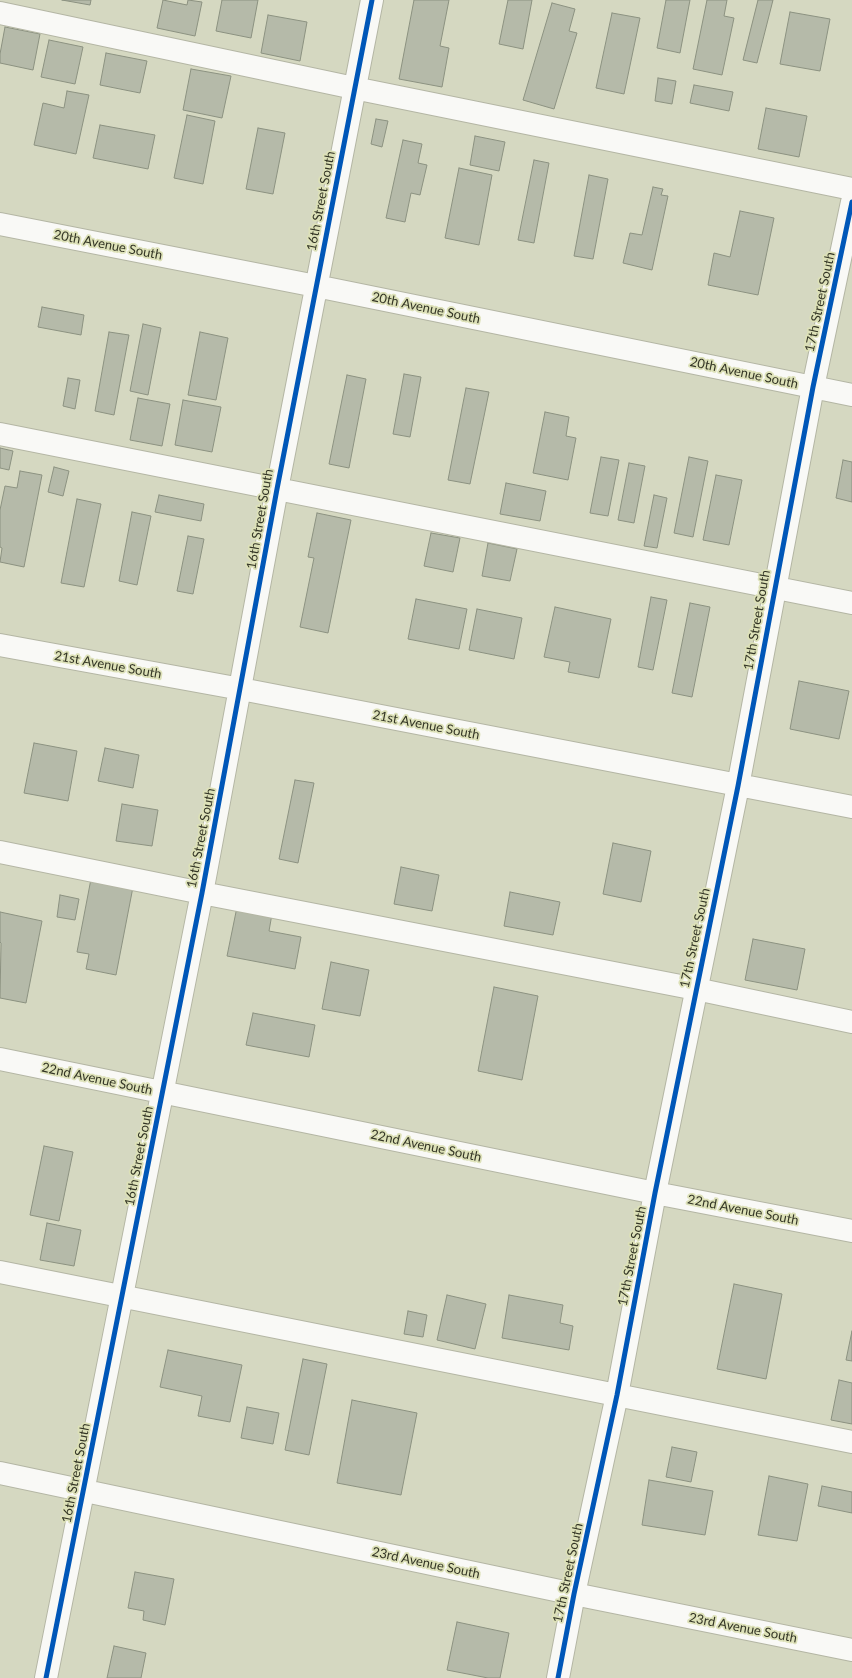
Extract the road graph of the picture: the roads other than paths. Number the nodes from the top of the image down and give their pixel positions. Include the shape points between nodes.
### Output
1 (372, 0) edge
2 (0, 12) edge
3 (354, 88) junction
4 (852, 189) edge
5 (852, 202) edge
6 (0, 224) edge
7 (316, 286) junction
8 (813, 387) junction
9 (852, 395) edge
10 (0, 434) edge
11 (277, 489) junction
12 (774, 588) junction
13 (852, 603) edge
14 (0, 645) edge
15 (241, 689) junction
16 (738, 786) junction
17 (852, 807) edge
18 (0, 852) edge
19 (202, 893) junction
20 (696, 989) junction
21 (852, 1022) edge
22 (0, 1059) edge
23 (163, 1093) junction
24 (655, 1193) junction
25 (852, 1231) edge
26 (0, 1272) edge
27 (122, 1297) junction
28 (617, 1395) junction
29 (852, 1442) edge
30 (0, 1473) edge
31 (83, 1491) junction
32 (574, 1594) junction
33 (852, 1650) edge
34 (46, 1678) edge
35 (558, 1678) edge

1 - 3 street, 16th Street South
2 - 3 street
3 - 4 street
3 - 7 street, 16th Street South
5 - 8 street, 17th Street South
6 - 7 street, 20th Avenue South
7 - 8 street, 20th Avenue South
7 - 11 street, 16th Street South
8 - 9 street, 20th Avenue South
8 - 12 street, 17th Street South
10 - 11 street
11 - 12 street
11 - 15 street, 16th Street South
12 - 13 street
12 - 16 street, 17th Street South
14 - 15 street, 21st Avenue South
15 - 16 street, 21st Avenue South
15 - 19 street, 16th Street South
16 - 17 street, 21st Avenue South
16 - 20 street, 17th Street South
18 - 19 street
19 - 20 street
19 - 23 street, 16th Street South
20 - 21 street
20 - 24 street, 17th Street South
22 - 23 street, 22nd Avenue South
23 - 24 street, 22nd Avenue South
23 - 27 street, 16th Street South
24 - 25 street, 22nd Avenue South
24 - 28 street, 17th Street South
26 - 27 street
27 - 28 street
27 - 31 street, 16th Street South
28 - 29 street
28 - 32 street, 17th Street South
30 - 31 street, 23rd Avenue South
31 - 32 street, 23rd Avenue South
31 - 34 street, 16th Street South
32 - 33 street, 23rd Avenue South
32 - 35 street, 17th Street South

